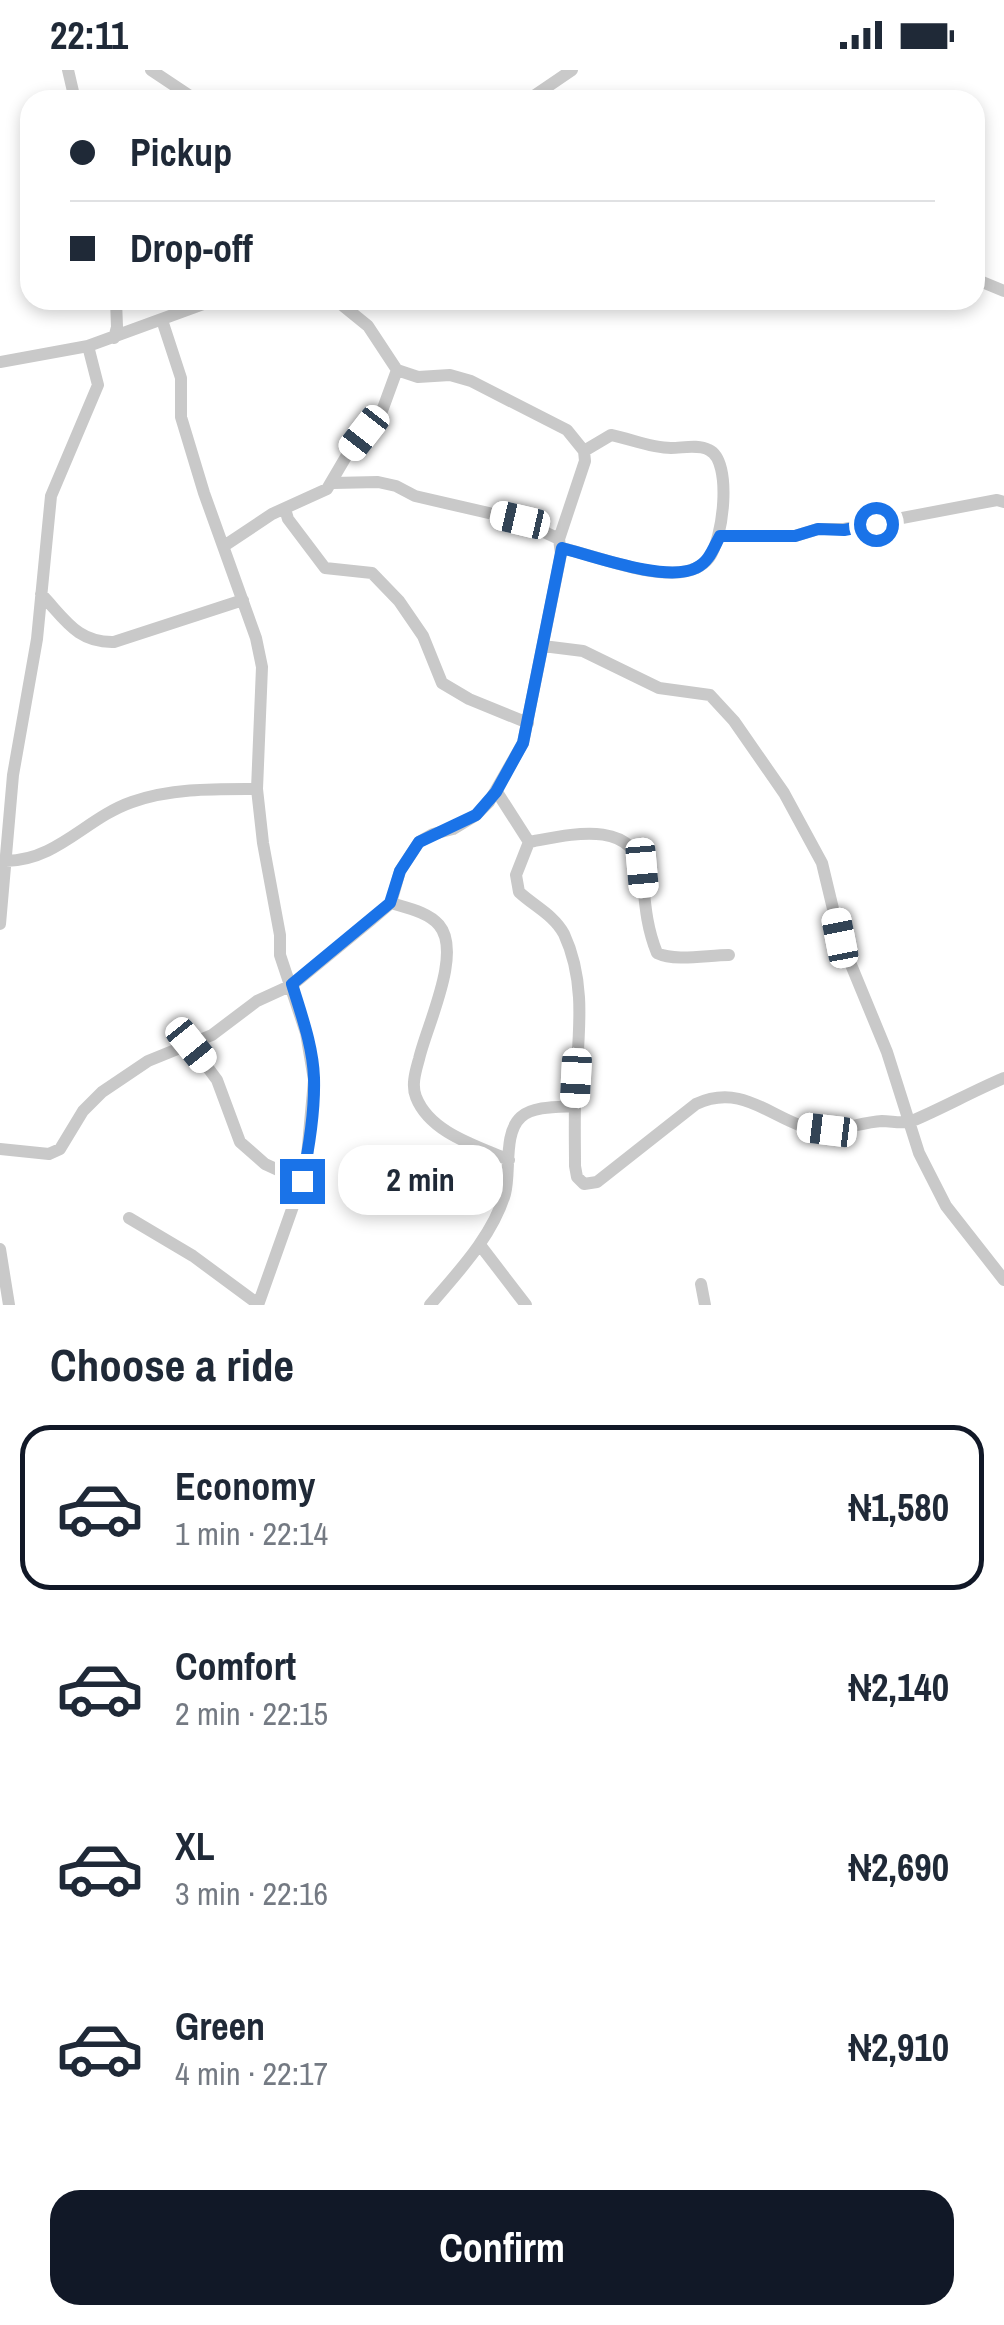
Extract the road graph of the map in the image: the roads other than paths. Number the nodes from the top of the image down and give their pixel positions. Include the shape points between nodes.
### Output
1 (150, 70) edge
2 (572, 70) edge
3 (181, 90) edge
4 (543, 90) edge
5 (116, 310) edge
6 (188, 310) edge
7 (348, 310) edge
8 (162, 320) junction
9 (114, 338) junction
10 (88, 346) junction
11 (0, 362) edge
12 (398, 370) junction
13 (584, 451) junction
14 (333, 483) junction
15 (1004, 486) edge
16 (1000, 501) edge
17 (285, 510) junction
18 (720, 536) junction
19 (560, 543) junction
20 (224, 546) junction
21 (42, 594) junction
22 (242, 600) junction
23 (543, 646) junction
24 (528, 722) junction
25 (257, 788) junction
26 (496, 792) junction
27 (3, 840) edge
28 (529, 842) junction
29 (6, 862) junction
30 (390, 903) junction
31 (0, 924) edge
32 (730, 955) dead end
33 (292, 984) junction
34 (191, 1045) junction
35 (1004, 1078) edge
36 (575, 1106) junction
37 (908, 1123) junction
38 (0, 1148) edge
39 (509, 1160) junction
40 (302, 1181) junction
41 (129, 1218) dead end
42 (480, 1245) junction
43 (0, 1250) edge
44 (1004, 1280) edge
45 (702, 1284) dead end
46 (258, 1304) edge
47 (9, 1305) edge
48 (430, 1305) edge
49 (526, 1305) edge
50 (706, 1305) edge

1 - 3 street
2 - 4 street
5 - 9 street
6 - 8 street
7 - 12 street
8 - 9 street
8 - 20 street via 181,378 182,417
9 - 10 street
10 - 11 street
10 - 21 street via 98,385 52,496
12 - 13 street via 418,377 461,376 566,430
12 - 14 street via 382,411 346,455
13 - 18 street via 611,435 659,448 712,450 724,476
13 - 19 street
14 - 17 street
14 - 19 street via 396,486 520,520
15 - 16 street
16 - 18 street via 844,530
17 - 20 street
17 - 24 street via 325,568 372,573 399,600 442,683
18 - 19 street via 709,558 682,572
19 - 23 street
20 - 22 street
21 - 22 street via 83,638 98,642
21 - 27 street
22 - 25 street via 262,667
23 - 24 street
23 - 37 street via 583,651 658,688 710,695 734,721 822,863 840,938
24 - 26 street
25 - 29 street via 168,792 128,803 35,859
25 - 33 street via 280,955
26 - 28 street
26 - 30 street via 476,815 419,842
27 - 29 street
28 - 32 street via 579,835 623,839 642,868 646,922 657,953 669,959
28 - 36 street via 516,874 520,892 564,934 579,994
29 - 31 street
30 - 33 street
30 - 39 street via 436,922 446,939 448,956 417,1065 416,1098 446,1132
33 - 34 street
33 - 40 street via 314,1080
34 - 38 street via 148,1061 102,1092 60,1149 48,1154
34 - 40 street via 217,1080 240,1142 265,1164
35 - 37 street
36 - 37 street via 575,1166 584,1184 597,1182 709,1098 743,1099 802,1127
36 - 39 street via 520,1118
37 - 44 street via 946,1206
39 - 42 street via 505,1194
40 - 46 street
41 - 46 street
42 - 48 street
42 - 49 street
43 - 47 street
45 - 50 street

